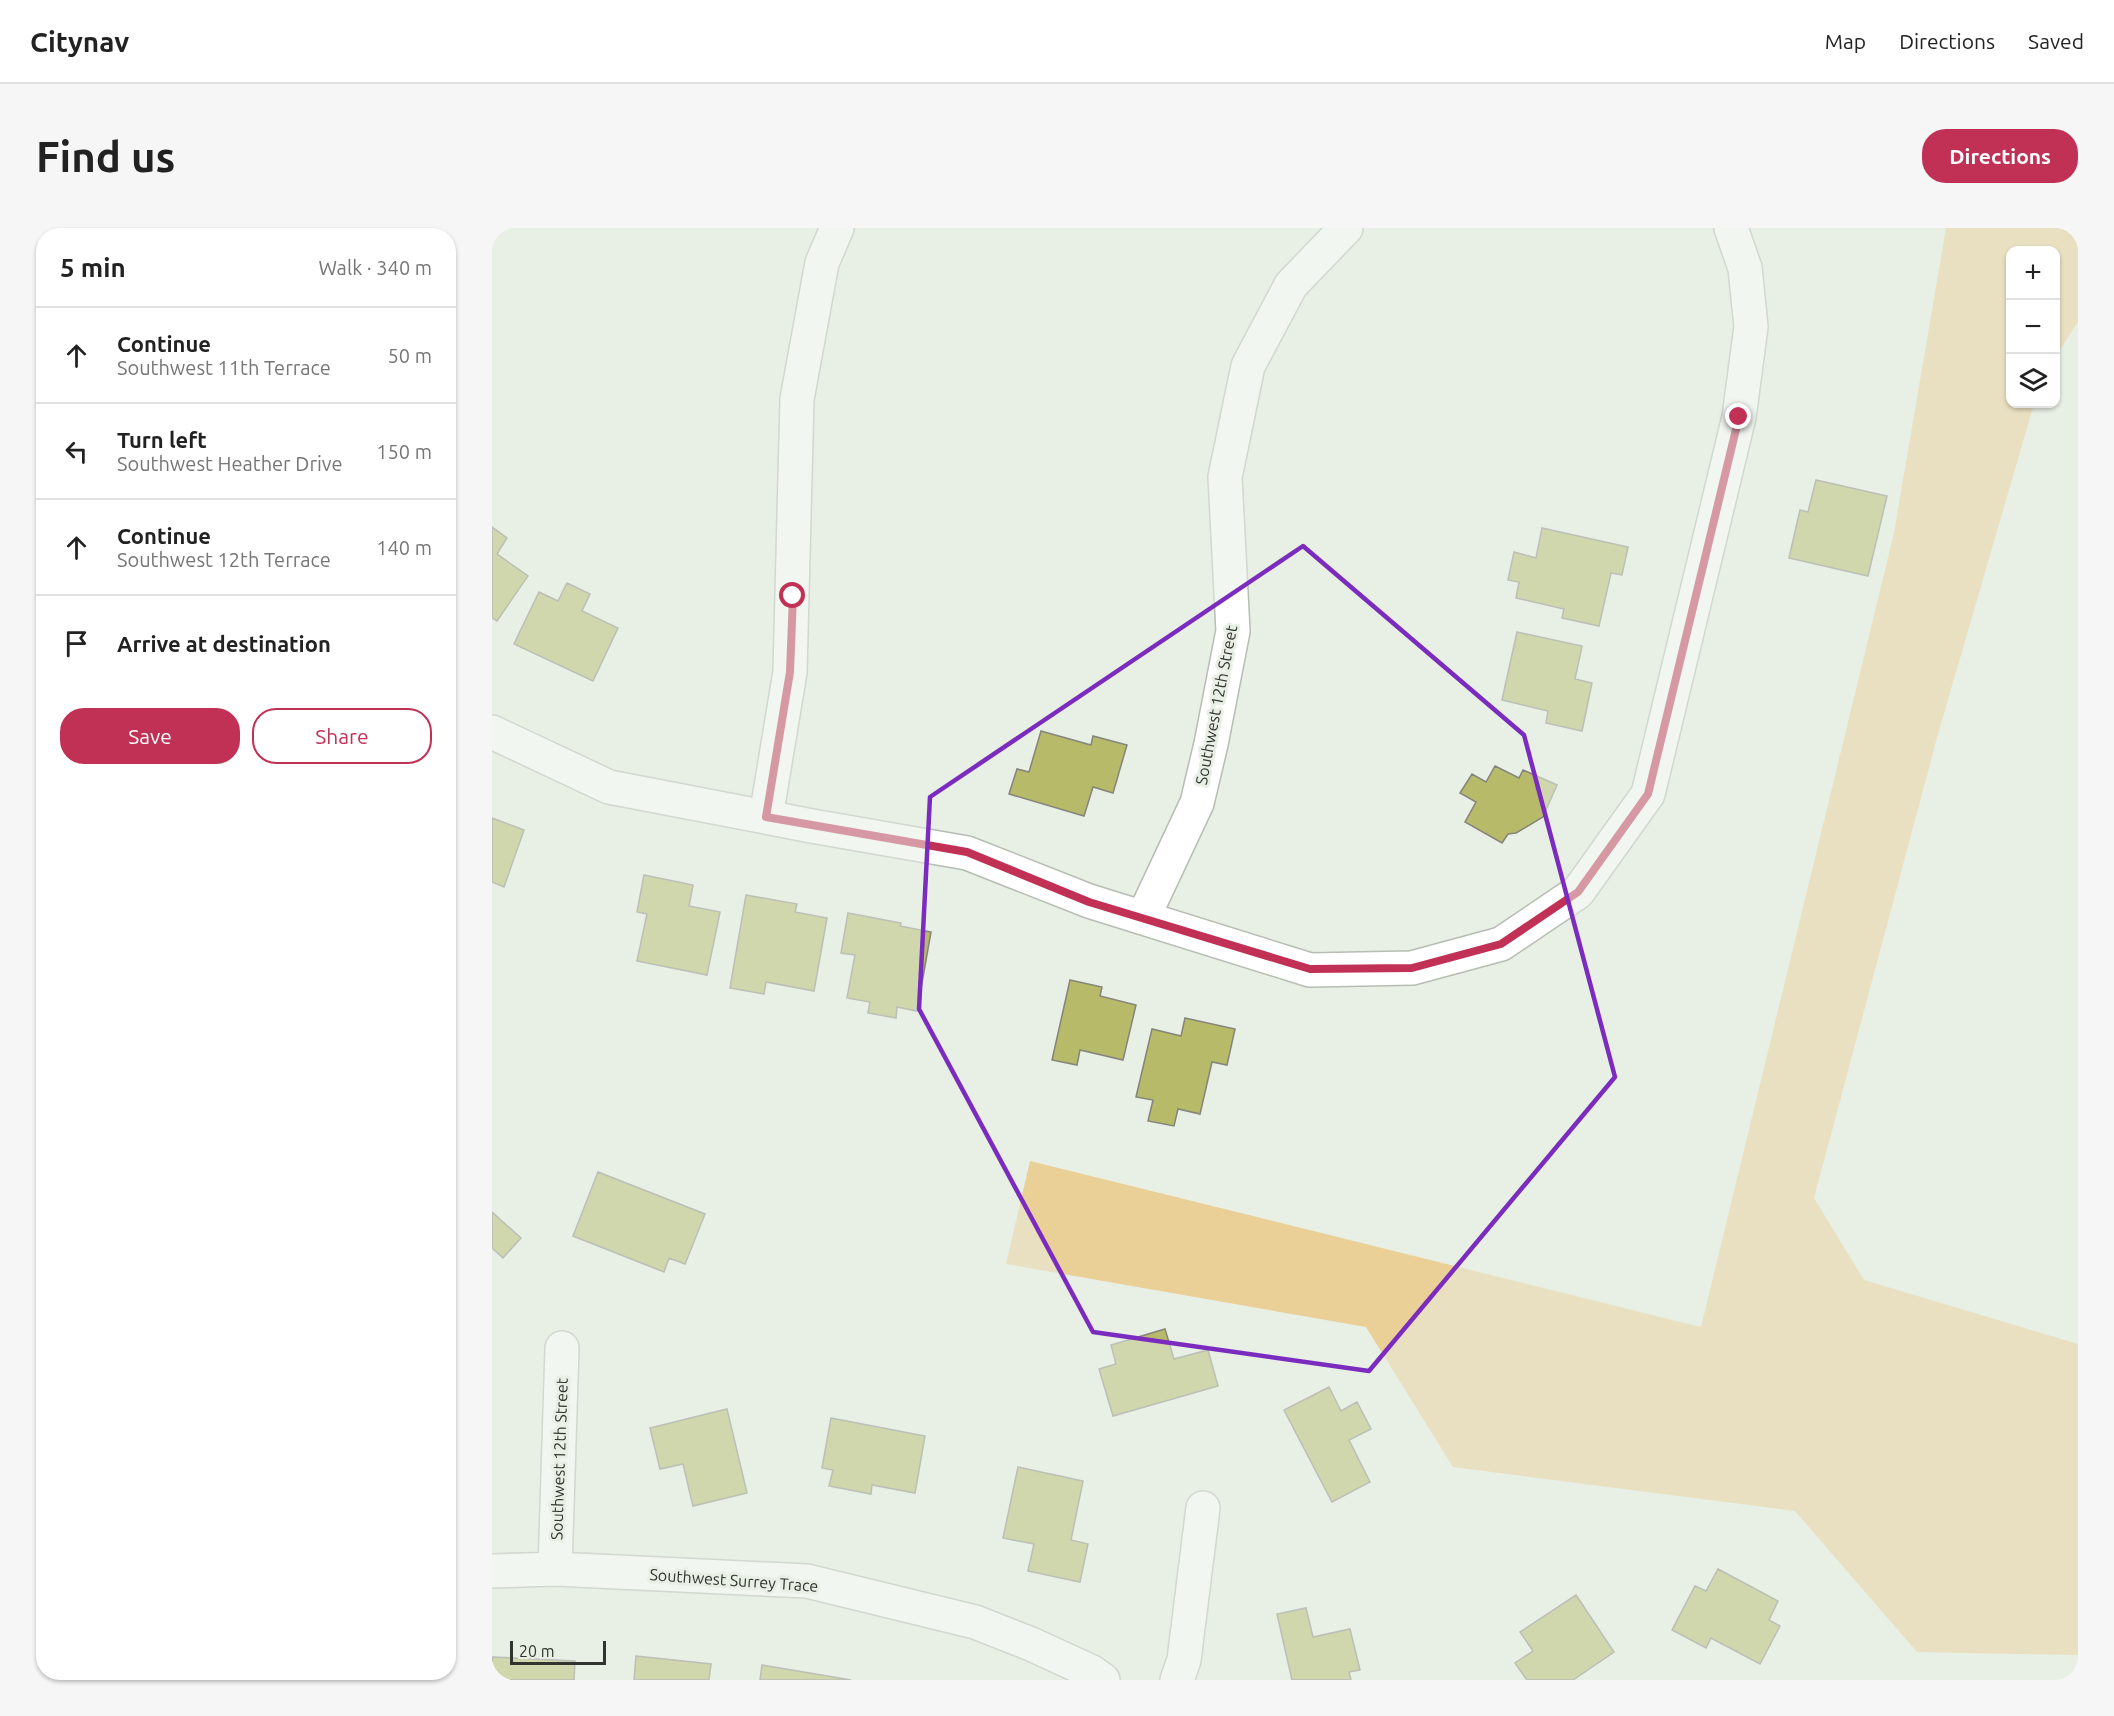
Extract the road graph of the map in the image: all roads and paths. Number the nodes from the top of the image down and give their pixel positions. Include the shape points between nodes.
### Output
1 (837, 228) edge
2 (1346, 228) edge
3 (1731, 228) edge
4 (492, 732) edge
5 (766, 817) junction
6 (1143, 918) junction
7 (562, 1348) dead end
8 (1203, 1508) dead end
9 (555, 1569) junction
10 (492, 1571) edge
11 (1103, 1680) edge
12 (1178, 1680) edge

1 - 5 street via 822,263 797,399 790,672
2 - 6 street, Southwest 12th Street via 1291,285 1248,366 1225,477 1233,631 1218,710 1197,803
3 - 6 street via 1745,268 1751,327 1739,417 1648,794 1578,892 1501,944 1412,968 1310,969
4 - 5 street via 609,787
5 - 6 street via 967,852 1089,902
7 - 9 street, Southwest 12th Street
8 - 12 street via 1184,1660
9 - 10 street, Southwest Surrey Trace
9 - 11 street, Southwest Surrey Trace via 807,1581 975,1622 1031,1644

